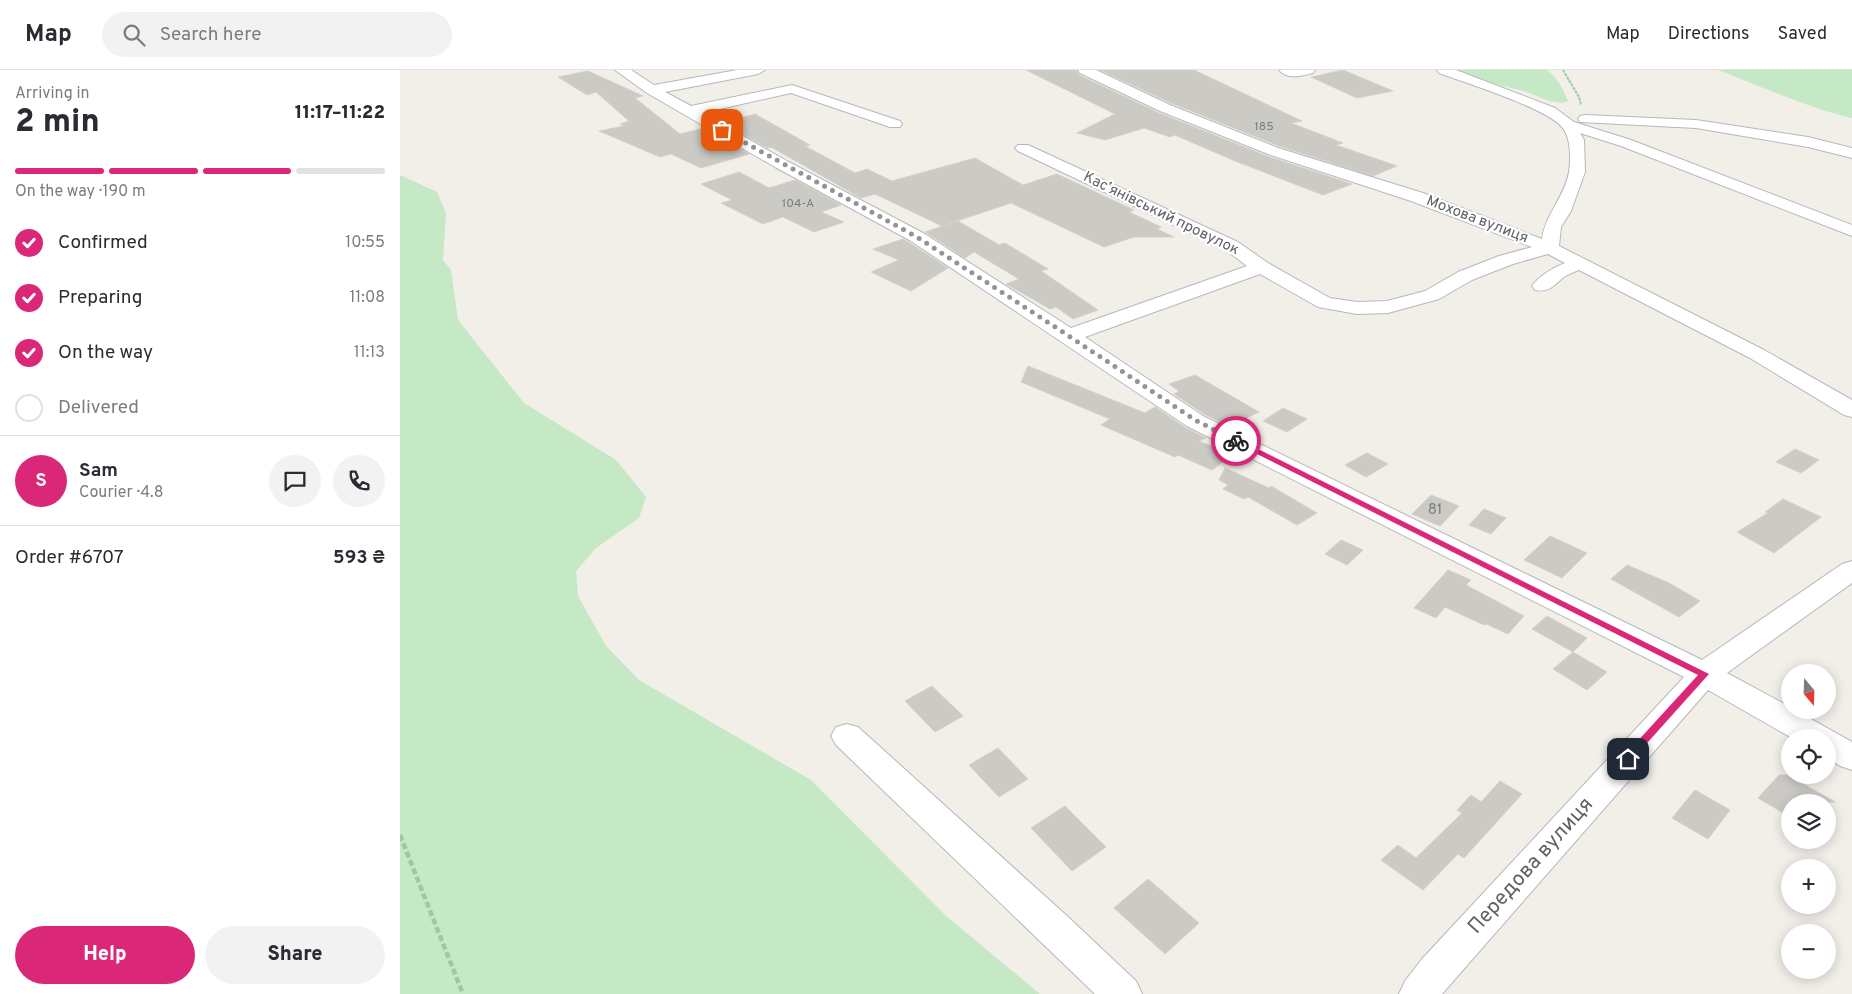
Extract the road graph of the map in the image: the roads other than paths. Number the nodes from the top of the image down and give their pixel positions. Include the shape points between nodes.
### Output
1 (622, 70) edge
2 (758, 70) edge
3 (1085, 70) edge
4 (1286, 70) edge
5 (1308, 70) edge
6 (1444, 70) edge
7 (652, 90) junction
8 (690, 111) junction
9 (1585, 119) road end
10 (895, 124) dead end
11 (1569, 125) junction
12 (1023, 148) dead end
13 (1852, 153) edge
14 (1556, 221) junction
15 (1501, 228) junction
16 (1852, 231) edge
17 (1550, 248) junction
18 (1578, 264) junction
19 (1261, 267) junction
20 (1542, 286) dead end
21 (1069, 336) junction
22 (1852, 410) edge
23 (1852, 570) edge
24 (1704, 674) junction
25 (1803, 729) edge
26 (847, 736) dead end
27 (1836, 747) edge
28 (1852, 757) edge
29 (1122, 994) edge
30 (1419, 994) edge

1 - 7 street
2 - 7 street
3 - 15 street, Мохова вулиця via 1165,108 1273,151
4 - 5 street via 1293,73
6 - 11 street via 1550,111
7 - 8 street
8 - 10 street via 792,89
8 - 21 street via 917,237
9 - 13 street via 1696,124 1808,142
11 - 14 street via 1576,140 1577,172
11 - 16 street via 1626,143
12 - 19 street, Касʼянівський провулок via 1232,246
14 - 15 street via 1522,230
14 - 17 street via 1552,227
15 - 17 street, Мохова вулиця
17 - 18 street, Мохова вулиця
17 - 19 street, Касʼянівський провулок via 1506,260 1464,276 1432,295 1388,307 1356,308 1325,303
18 - 20 street via 1559,272
18 - 22 street, Мохова вулиця via 1757,354
19 - 21 street
21 - 24 street via 1195,420
23 - 24 street, Передова вулиця
24 - 25 street
24 - 30 street, Передова вулиця via 1436,971
26 - 29 street
27 - 28 street

